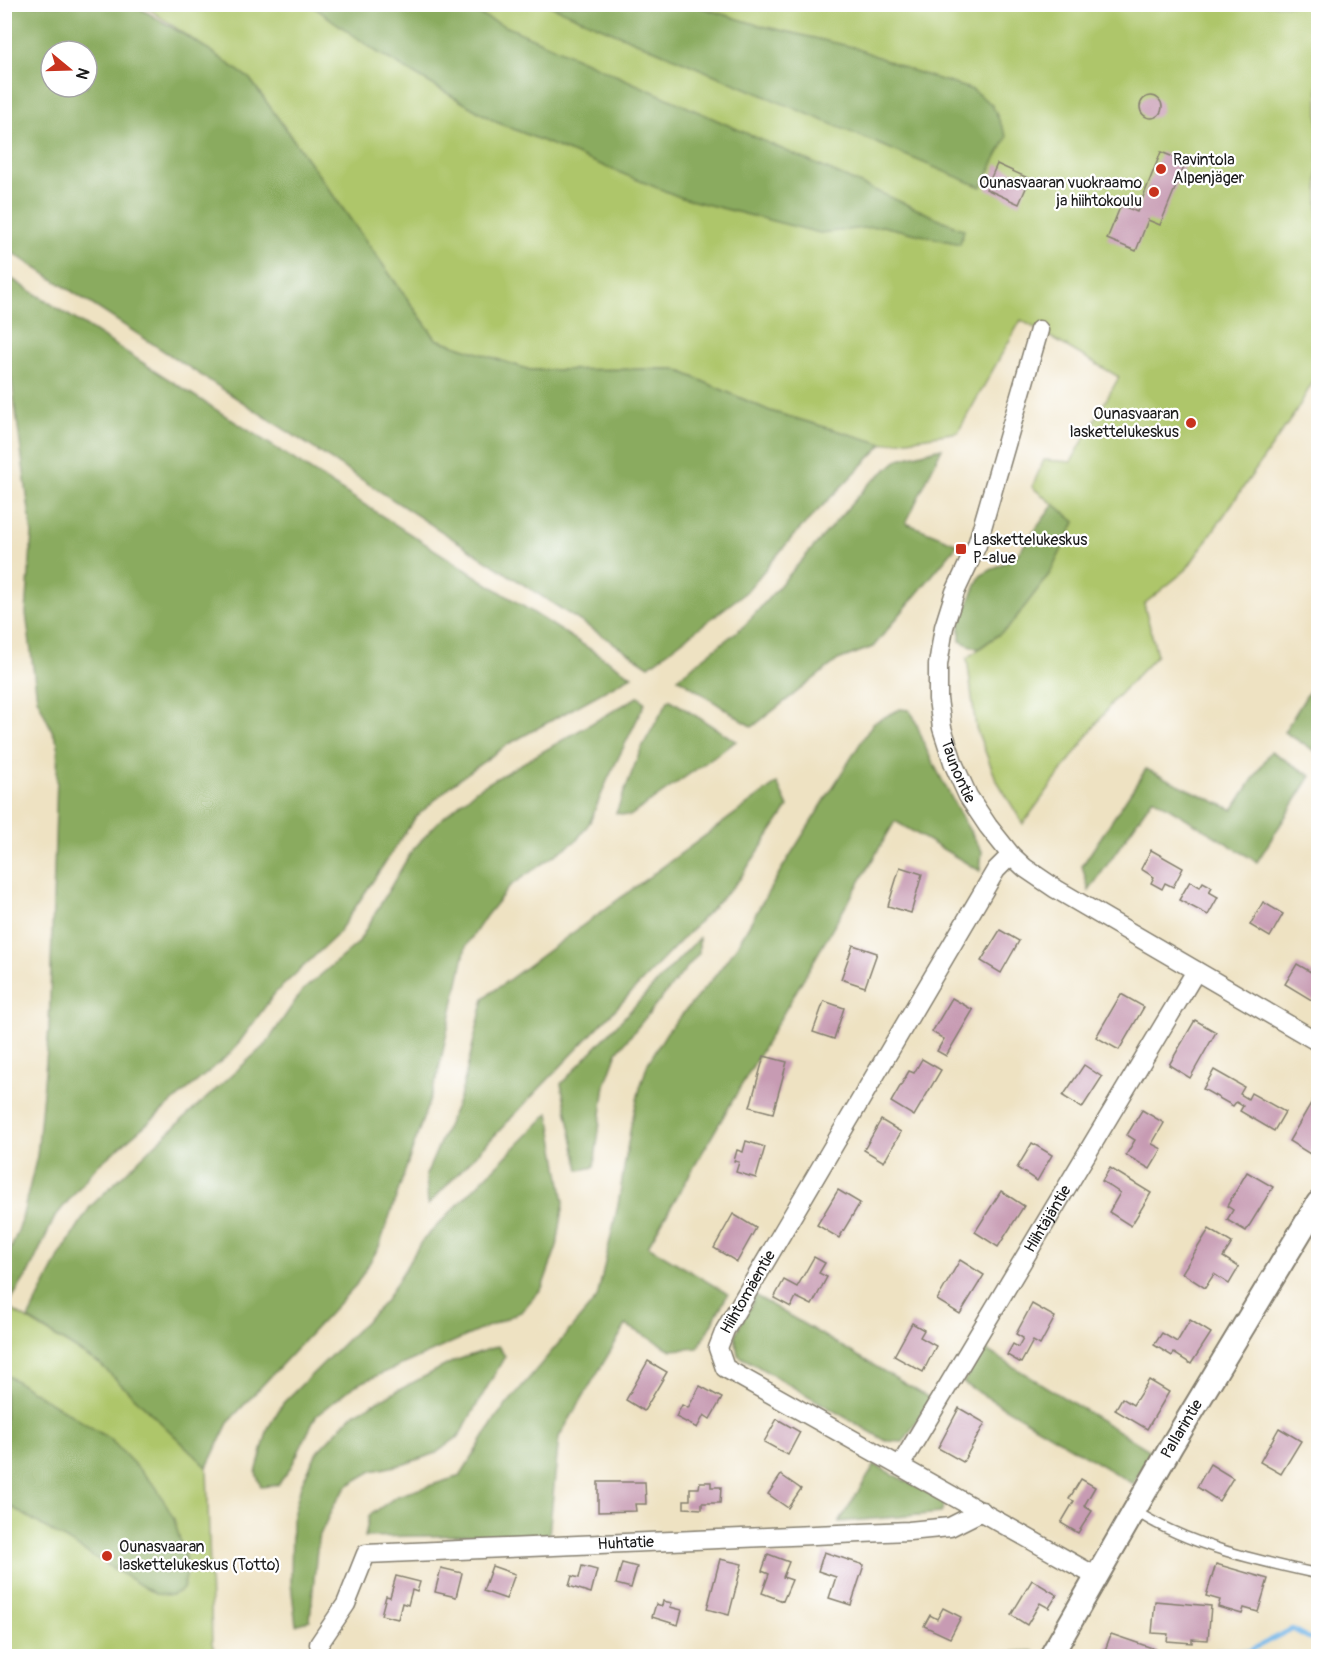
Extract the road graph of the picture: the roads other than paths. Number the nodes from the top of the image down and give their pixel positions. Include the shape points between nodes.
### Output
1 (1039, 330) dead end
2 (1011, 855) junction
3 (1196, 971) junction
4 (1318, 1042) edge
5 (1318, 1203) edge
6 (900, 1466) junction
7 (982, 1511) junction
8 (1135, 1511) junction
9 (1318, 1574) edge
10 (1097, 1577) junction
11 (320, 1644) dead end
12 (1051, 1656) edge

1 - 2 street, Taunontie via 977,545 944,627 938,664 942,728 954,765 968,796
2 - 3 street, Taunontie via 1056,889
2 - 6 street, Hiihtomäentie via 996,870 718,1348 725,1368
3 - 4 street, Taunontie
3 - 6 street, Hiihtäjäntie
5 - 8 street, Pallarintie
6 - 7 street, Hiihtomäentie
7 - 10 street, Hiihtomäentie
7 - 11 street, Huhtatie via 950,1527 909,1531 366,1554 346,1604
8 - 9 lane via 1184,1537 1255,1560
8 - 10 street, Pallarintie
10 - 12 street, Pallarintie

